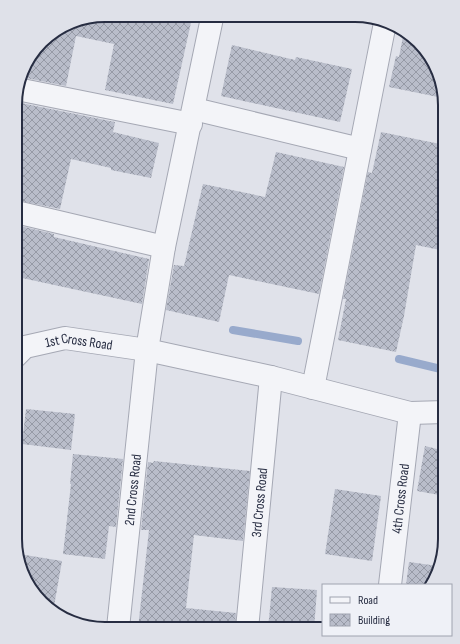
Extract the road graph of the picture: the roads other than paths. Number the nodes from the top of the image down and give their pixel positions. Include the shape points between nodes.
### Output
1 (211, 22) edge
2 (384, 27) edge
3 (24, 90) edge
4 (192, 116) junction
5 (360, 149) junction
6 (22, 213) edge
7 (164, 247) junction
8 (22, 350) edge
9 (147, 350) junction
10 (271, 377) junction
11 (313, 388) junction
12 (438, 412) edge
13 (410, 413) junction
14 (390, 584) edge
15 (119, 622) edge
16 (248, 622) edge

1 - 4 street, 2nd Cross Road
2 - 5 street
3 - 4 street
4 - 5 street
4 - 7 street, 2nd Cross Road
5 - 11 street
6 - 7 street
7 - 9 street, 2nd Cross Road
8 - 9 street, 1st Cross Road via 25,347 65,338
9 - 10 street, 1st Cross Road
9 - 15 street, 2nd Cross Road
10 - 11 street, 1st Cross Road
10 - 16 street, 3rd Cross Road
11 - 13 street, 1st Cross Road
12 - 13 street, 1st Cross Road
13 - 14 street, 4th Cross Road

